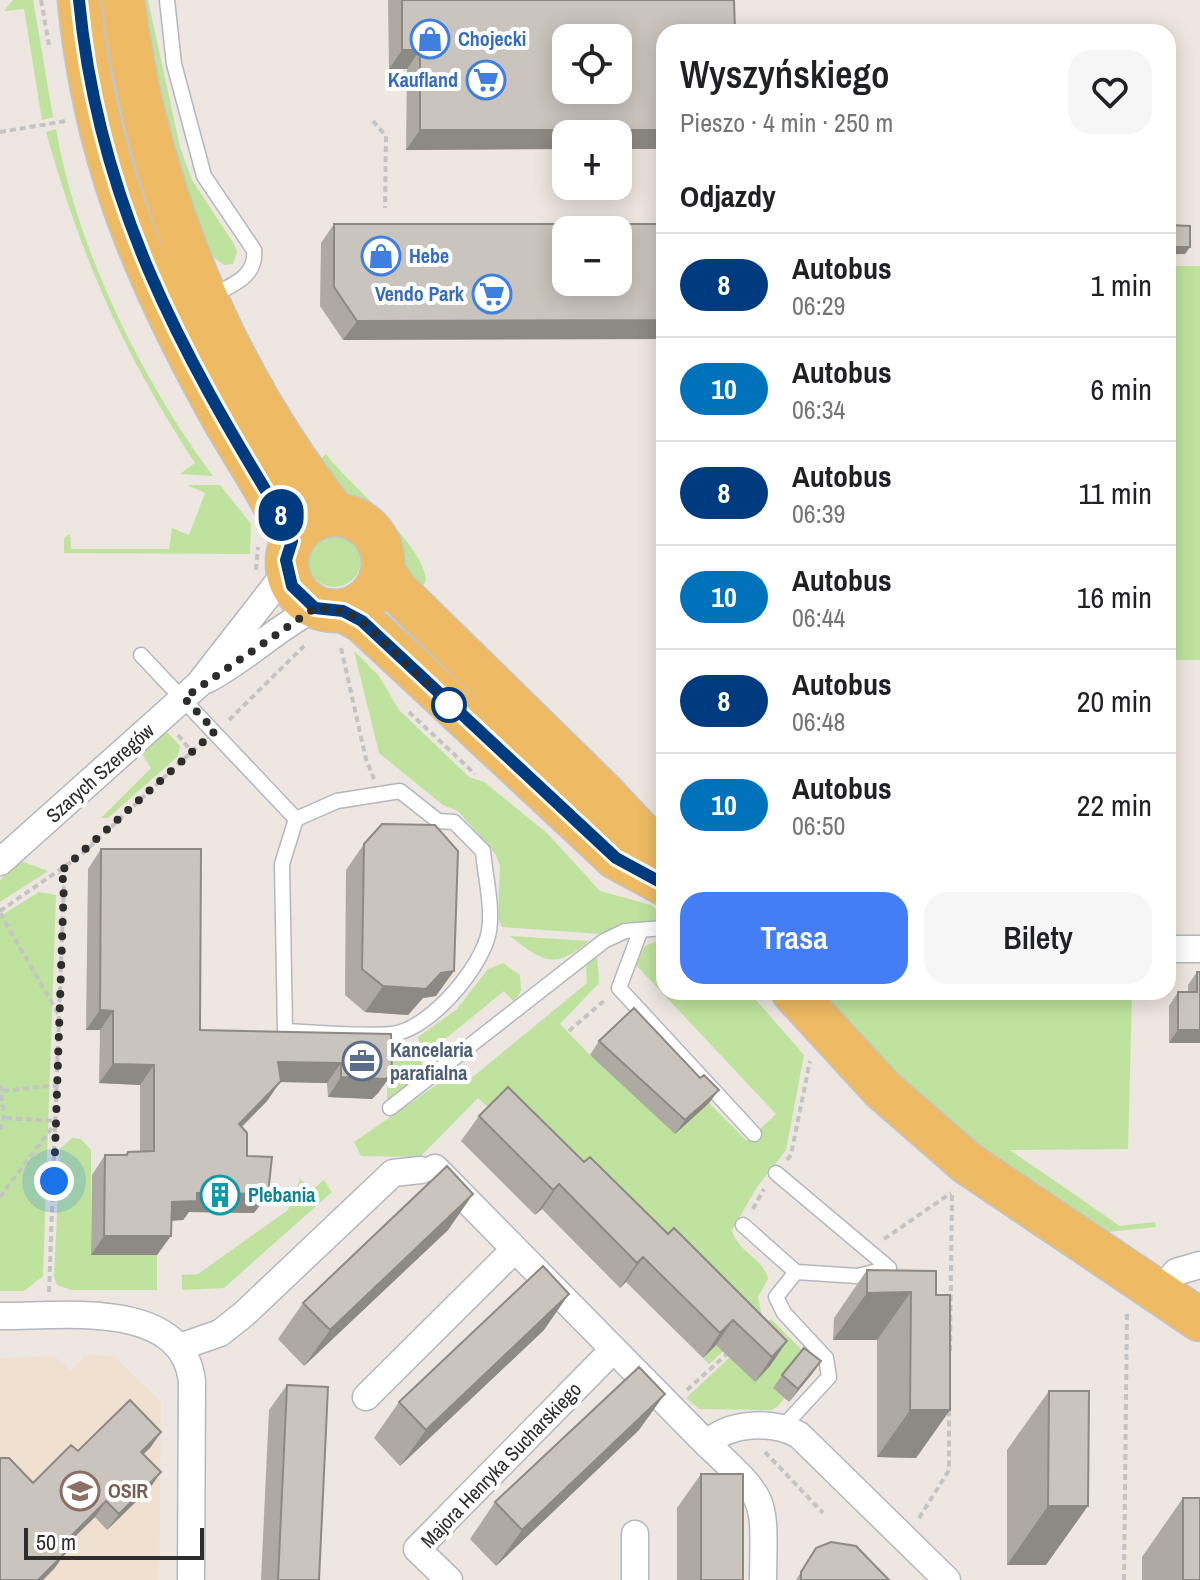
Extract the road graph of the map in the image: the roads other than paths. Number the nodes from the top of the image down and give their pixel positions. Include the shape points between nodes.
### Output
1 (79, 0) edge
2 (123, 0) edge
3 (167, 0) edge
4 (209, 297) junction
5 (336, 515) junction
6 (273, 557) junction
7 (383, 570) junction
8 (335, 619) junction
9 (141, 655) dead end
10 (192, 691) junction
11 (296, 819) junction
12 (656, 850) edge
13 (0, 862) edge
14 (656, 880) edge
15 (656, 929) edge
16 (640, 932) junction
17 (1176, 949) edge
18 (1200, 949) edge
19 (800, 1000) edge
20 (390, 1108) dead end
21 (754, 1134) dead end
22 (776, 1173) dead end
23 (743, 1225) dead end
24 (513, 1251) junction
25 (1200, 1265) edge
26 (796, 1272) junction
27 (1150, 1287) junction
28 (0, 1316) edge
29 (1200, 1320) edge
30 (180, 1347) junction
31 (613, 1350) junction
32 (366, 1397) dead end
33 (782, 1428) junction
34 (707, 1444) junction
35 (635, 1534) dead end
36 (191, 1580) edge
37 (449, 1580) edge
38 (635, 1580) edge
39 (763, 1580) edge
40 (947, 1580) edge

1 - 6 main road via 96,117 137,248 170,321 282,517
2 - 4 main road via 156,162
3 - 4 lane via 174,64 204,176 254,250 248,275
4 - 5 main road via 268,418
5 - 6 main road via 310,522
5 - 7 main road via 371,532 379,543
6 - 8 main road via 292,586
6 - 10 street, Szarych Szeregów
7 - 8 main road via 374,592
7 - 12 main road via 395,589
8 - 10 street, Szarych Szeregów via 281,629
8 - 14 main road via 362,621 616,858
9 - 10 lane
10 - 11 lane via 215,731
10 - 13 street, Szarych Szeregów
11 - 11 lane via 282,864 285,1031 396,1033 440,1007 486,943 490,927 483,851 454,822 438,821 400,791 337,801
15 - 16 lane
16 - 20 lane via 625,931 604,941
16 - 21 lane via 619,988
17 - 18 street
19 - 27 main road via 882,1089 967,1163
22 - 26 lane via 889,1268 858,1276
23 - 26 lane
24 - 30 street via 428,1169 393,1173 244,1314 220,1333
24 - 31 street
24 - 32 street
25 - 27 street
26 - 33 lane via 776,1297 826,1358 829,1377
27 - 29 main road
28 - 30 street via 116,1317 150,1326
30 - 36 street via 192,1381
31 - 34 street
31 - 37 street, Majora Henryka Sucharskiego via 417,1549
33 - 34 street via 726,1429
33 - 40 street via 799,1435
34 - 39 street via 761,1501
35 - 38 street

